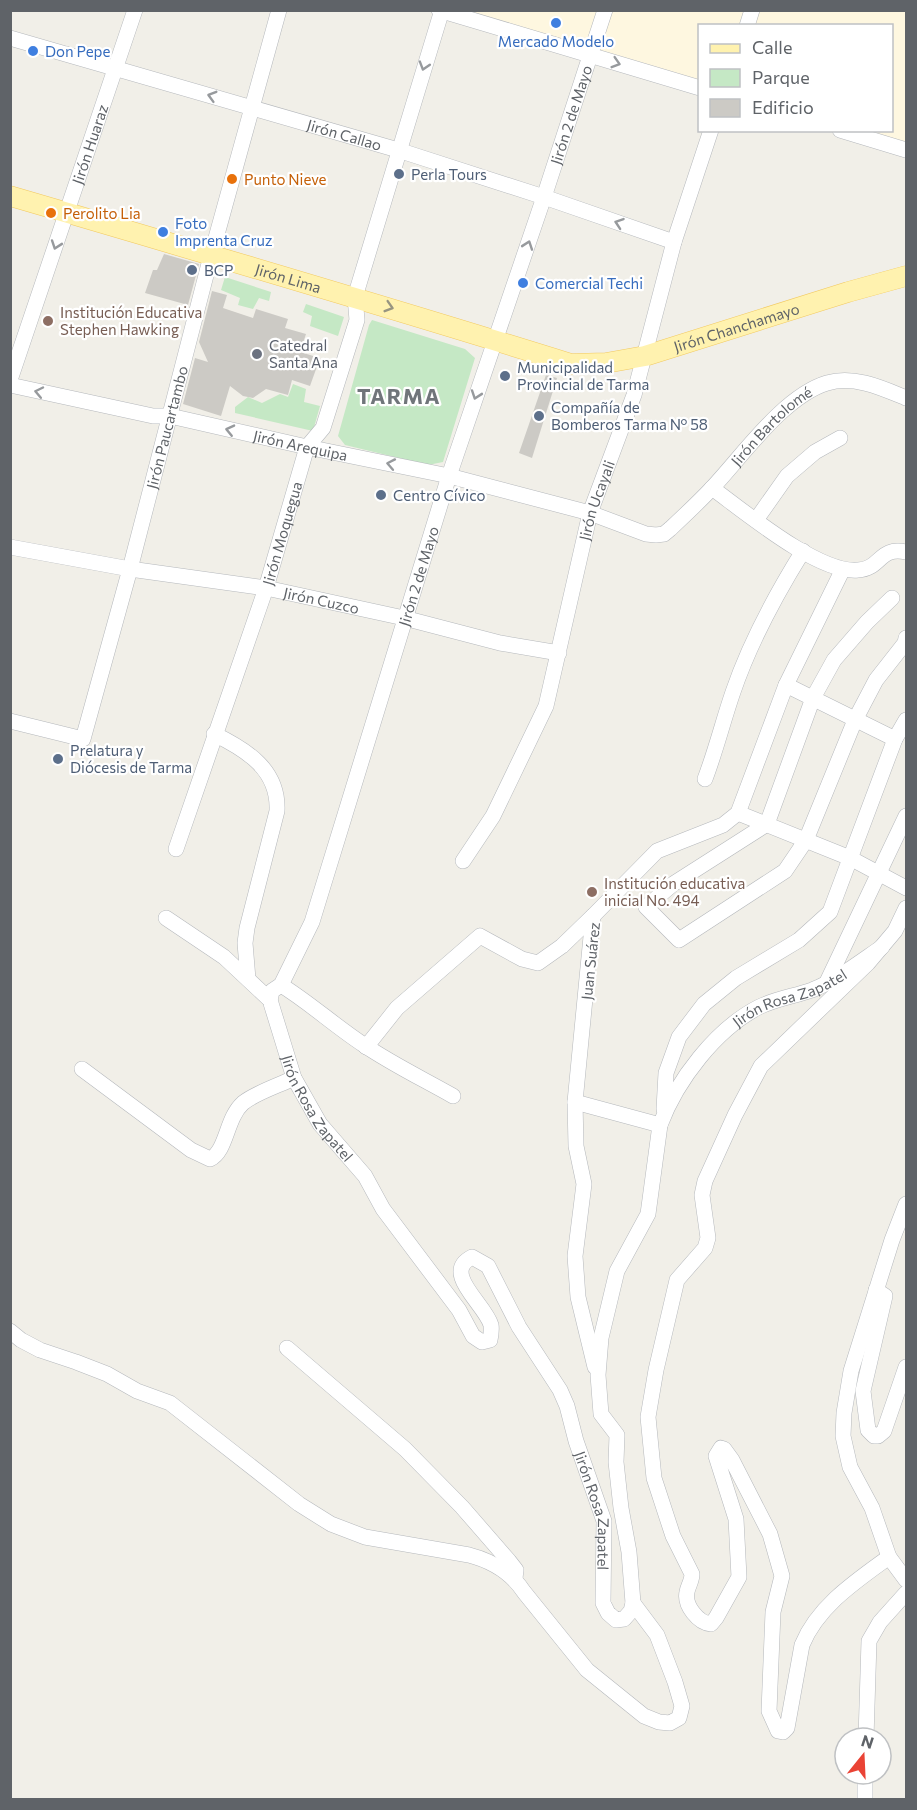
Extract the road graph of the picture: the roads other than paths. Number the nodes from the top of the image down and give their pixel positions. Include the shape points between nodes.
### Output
1 (135, 10) edge
2 (279, 10) edge
3 (604, 10) edge
4 (441, 11) edge
5 (10, 38) edge
6 (590, 56) junction
7 (115, 68) junction
8 (698, 88) edge
9 (252, 108) junction
10 (710, 132) edge
11 (847, 132) edge
12 (398, 150) junction
13 (906, 150) edge
14 (10, 196) edge
15 (544, 197) junction
16 (67, 213) junction
17 (674, 242) junction
18 (211, 256) junction
19 (906, 276) edge
20 (355, 297) junction
21 (495, 340) junction
22 (645, 356) junction
23 (10, 382) edge
24 (906, 398) edge
25 (171, 416) junction
26 (840, 438) dead end
27 (307, 447) junction
28 (449, 476) junction
29 (712, 488) junction
30 (590, 513) junction
31 (756, 520) junction
32 (663, 534) joint
33 (10, 547) edge
34 (803, 551) junction
35 (906, 552) edge
36 (130, 569) junction
37 (842, 570) junction
38 (266, 588) junction
39 (892, 598) dead end
40 (404, 618) junction
41 (906, 642) edge
42 (559, 653) junction
43 (786, 684) junction
44 (813, 698) junction
45 (855, 720) junction
46 (906, 720) edge
47 (10, 721) edge
48 (214, 734) junction
49 (896, 739) junction
50 (705, 779) dead end
51 (738, 813) junction
52 (906, 816) edge
53 (767, 824) junction
54 (806, 840) junction
55 (176, 849) dead end
56 (850, 858) junction
57 (463, 861) dead end
58 (880, 874) junction
59 (906, 888) edge
60 (906, 908) edge
61 (593, 916) junction
62 (166, 918) dead end
63 (882, 947) junction
64 (248, 979) junction
65 (827, 982) junction
66 (281, 985) junction
67 (270, 1000) junction
68 (366, 1047) junction
69 (82, 1069) dead end
70 (294, 1078) junction
71 (453, 1096) dead end
72 (575, 1102) junction
73 (662, 1120) junction
74 (906, 1204) edge
75 (876, 1290) junction
76 (10, 1331) edge
77 (287, 1348) dead end
78 (906, 1367) edge
79 (598, 1375) junction
80 (889, 1557) junction
81 (515, 1578) junction
82 (906, 1580) edge
83 (906, 1593) edge
84 (633, 1603) junction
85 (866, 1726) edge

1 - 7 street, Jirón Huaraz
2 - 9 street, Jirón Paucartambo
3 - 6 street, Jirón 2 de Mayo
4 - 6 street
4 -> 12 street, Jirón Moquegua
5 - 7 street, Jirón Callao
6 -> 8 street
6 - 15 street, Jirón 2 de Mayo
9 -> 7 street, Jirón Callao
7 - 16 street, Jirón Huaraz
9 - 12 street, Jirón Callao
9 - 18 street, Jirón Paucartambo
10 - 17 street, Jirón Ucayali
11 - 13 street
12 - 15 street, Jirón Callao
12 - 20 street, Jirón Moquegua
14 - 16 main road, Jirón Lima
17 -> 15 street, Jirón Callao
21 -> 15 street, Jirón 2 de Mayo
16 - 18 main road, Jirón Lima
16 -> 23 street, Jirón Huaraz
17 - 22 street, Jirón Ucayali
18 - 20 main road, Jirón Lima
18 - 25 street, Jirón Paucartambo
19 - 22 main road, Jirón Chanchamayo
20 -> 21 main road, Jirón Lima
20 - 27 street, Jirón Moquegua via 357,320 324,428
21 - 22 main road, Jirón Chanchamayo via 571,364
21 -> 28 street, Jirón 2 de Mayo
22 - 30 street, Jirón Ucayali
25 -> 23 street, Jirón Arequipa via 153,416
24 - 29 street, Jirón Bartolomé via 873,384 845,381 828,383 803,394
27 -> 25 street, Jirón Arequipa
25 - 36 street, Jirón Paucartambo
26 - 31 street via 815,452 787,476
28 -> 27 street, Jirón Arequipa
27 - 38 street, Jirón Moquegua
28 - 30 street, Jirón Arequipa
28 - 40 street, Jirón 2 de Mayo
29 - 31 street
29 - 32 street, Jirón Bartolomé
30 - 32 street, Jirón Arequipa via 646,534
30 - 42 street, Jirón Ucayali
31 - 34 street
33 - 36 street, Jirón Cuzco
34 - 37 street via 816,561
34 - 50 street via 772,601 733,691
35 - 37 street via 887,552 871,567
36 - 38 street, Jirón Cuzco
36 - 47 street, Jirón Paucartambo via 83,739
37 - 43 street
38 - 40 street, Jirón Cuzco
38 - 48 street, Jirón Moquegua
39 - 44 street via 834,660
40 - 42 street, Jirón Cuzco via 500,643
40 - 66 street, Jirón 2 de Mayo via 312,922
41 - 45 street via 876,680
42 - 57 street, Jirón Ucayali via 546,706 493,816
43 - 44 street
43 - 51 street
44 - 45 street
44 - 53 street
45 - 49 street
45 - 54 street
46 - 49 street
48 - 55 street, Jirón Moquegua
48 - 64 street via 243,748 275,785 278,798 247,928
49 - 56 street
51 - 53 street
51 - 61 street, Juan Suárez via 723,825 657,851
52 - 58 street
53 - 54 street
53 - 54 street via 673,884 646,907 679,940 785,871
54 - 56 street
56 - 58 street
56 - 73 street via 830,912 799,940 736,978 704,1004 679,1037 666,1073
58 - 59 street
58 - 65 street
60 - 63 street
61 - 68 street via 538,963 522,959 480,936 397,1008
61 - 72 street, Juan Suárez
62 - 64 street, Jirón Rosa Zapatel via 224,957
63 - 65 street, Jirón Rosa Zapatel
63 - 80 street via 761,1066 735,1114 705,1181 702,1195 708,1238 705,1248 677,1280 648,1417 654,1478 672,1536 692,1574 686,1599 705,1623 711,1624 716,1618 739,1577 736,1520 716,1456 721,1448 732,1460 770,1534 782,1576 773,1612 769,1711 778,1731 787,1728 806,1635 849,1586
64 - 67 street, Jirón Rosa Zapatel
65 - 73 street, Jirón Rosa Zapatel via 760,1006 738,1021 690,1070
66 - 67 street, Jirón 2 de Mayo via 272,991
66 - 68 street
67 - 70 street, Jirón Rosa Zapatel
68 - 71 street
69 - 70 street via 191,1150 210,1159 221,1149 229,1123 244,1102
70 - 84 street, Jirón Rosa Zapatel via 320,1124 365,1176 383,1209 459,1310 473,1336 482,1342 490,1340 491,1327 460,1277 460,1267 472,1257 488,1266 567,1406 604,1521 603,1603 616,1620 624,1619
72 - 73 street
72 - 79 street, Juan Suárez via 576,1146 584,1184 575,1256 578,1297
73 - 79 street, Jirón Rosa Zapatel via 648,1214 617,1271
74 - 75 street
75 - 78 street via 885,1296 863,1391 871,1435 878,1436 884,1431
75 - 80 street via 851,1371 843,1436 850,1467 872,1508
76 - 81 street via 40,1350 170,1403 299,1504 331,1524 365,1538 483,1559
77 - 81 street via 405,1449 509,1561 516,1570
79 - 84 street, Jirón Rosa Zapatel via 601,1414 617,1435 616,1462
80 - 82 street
81 - 84 street via 587,1670 644,1716 670,1723 678,1718 682,1706 657,1635
83 - 85 street via 869,1641

